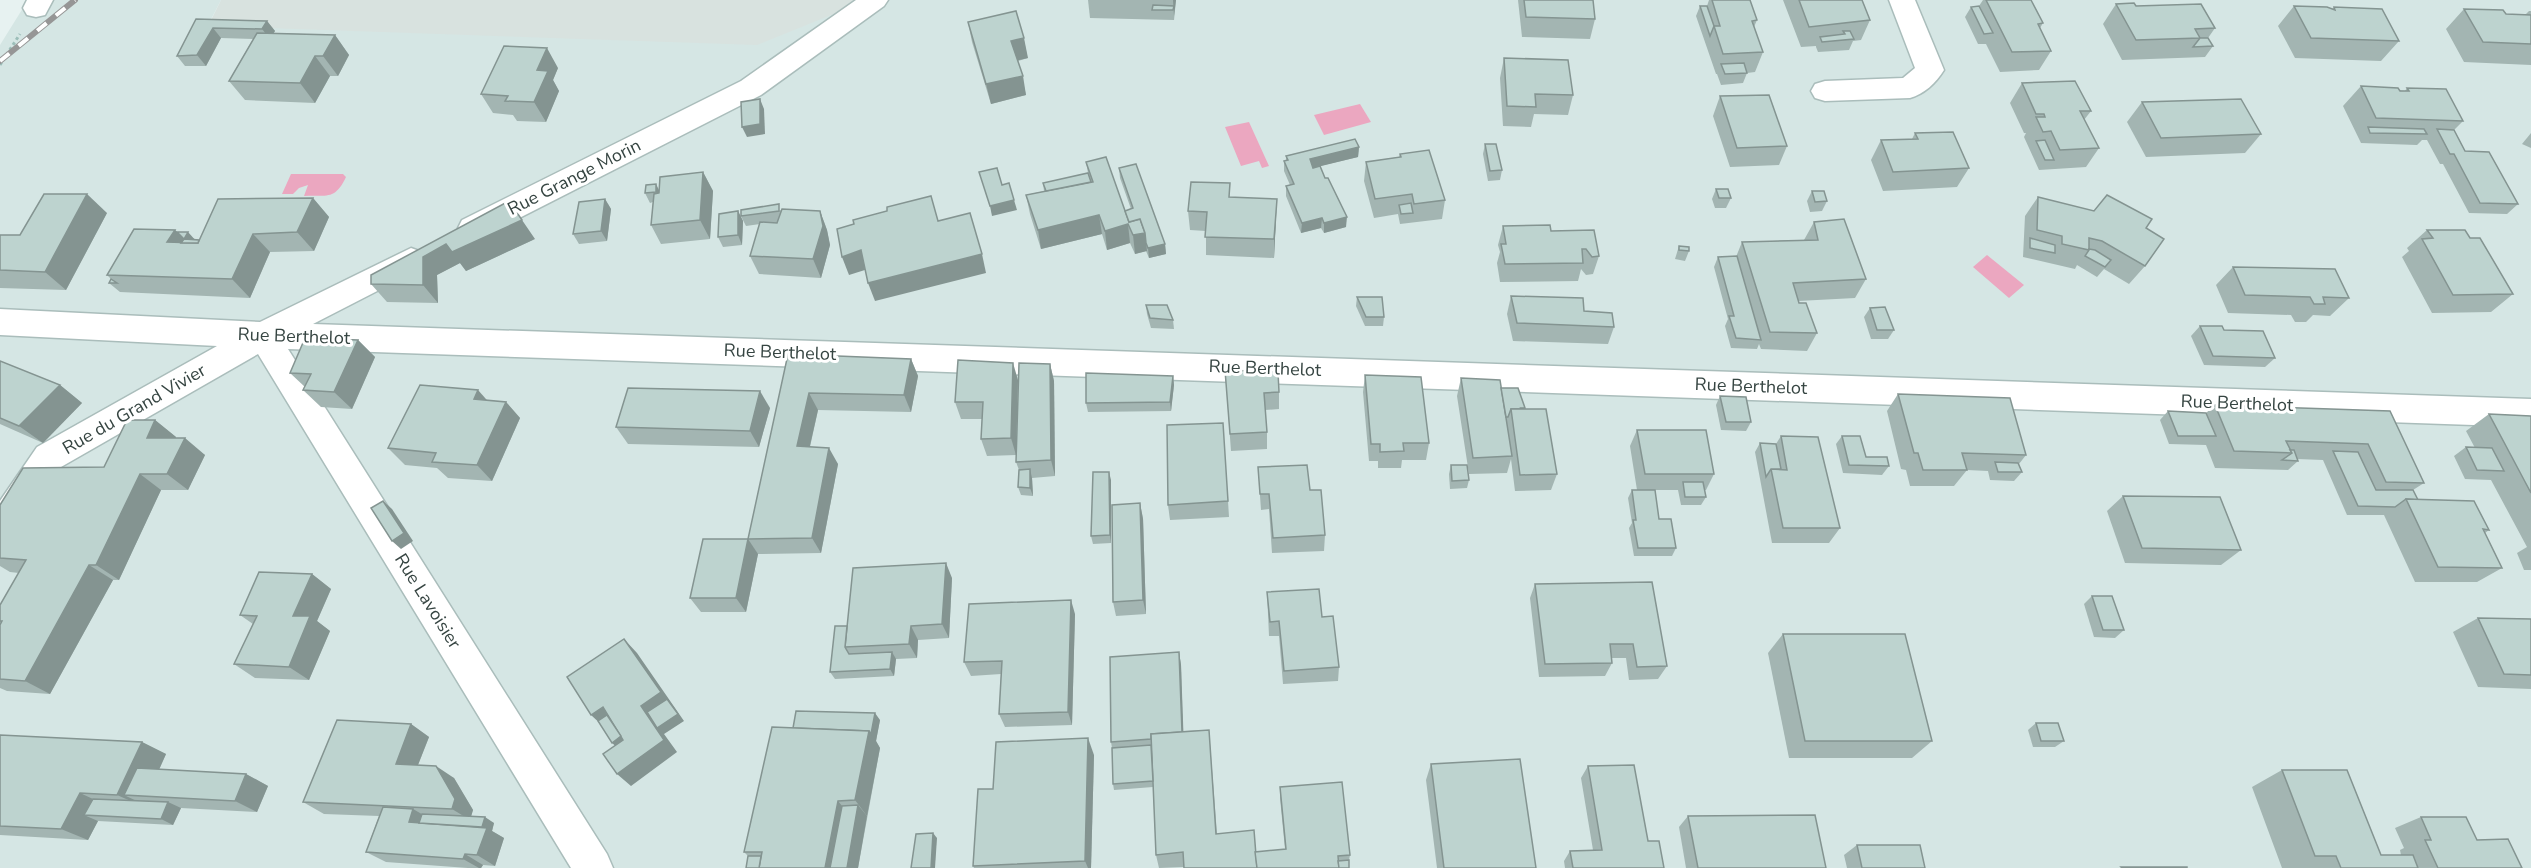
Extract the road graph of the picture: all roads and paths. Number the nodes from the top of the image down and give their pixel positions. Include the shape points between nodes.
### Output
1 (875, 0) edge
2 (1902, 0) edge
3 (1825, 92) dead end
4 (0, 322) edge
5 (263, 335) junction
6 (2531, 413) edge
7 (49, 457) junction
8 (0, 487) edge
9 (0, 530) edge
10 (593, 868) edge

1 - 5 street, Rue Grange Morin via 751,88
2 - 3 street via 1930,70 1910,88
4 - 5 street, Rue Berthelot
5 - 6 street, Rue Berthelot
5 - 7 street, Rue du Grand Vivier
5 - 10 street, Rue Lavoisier
7 - 8 street
7 - 9 street, Rue du Grand Vivier

